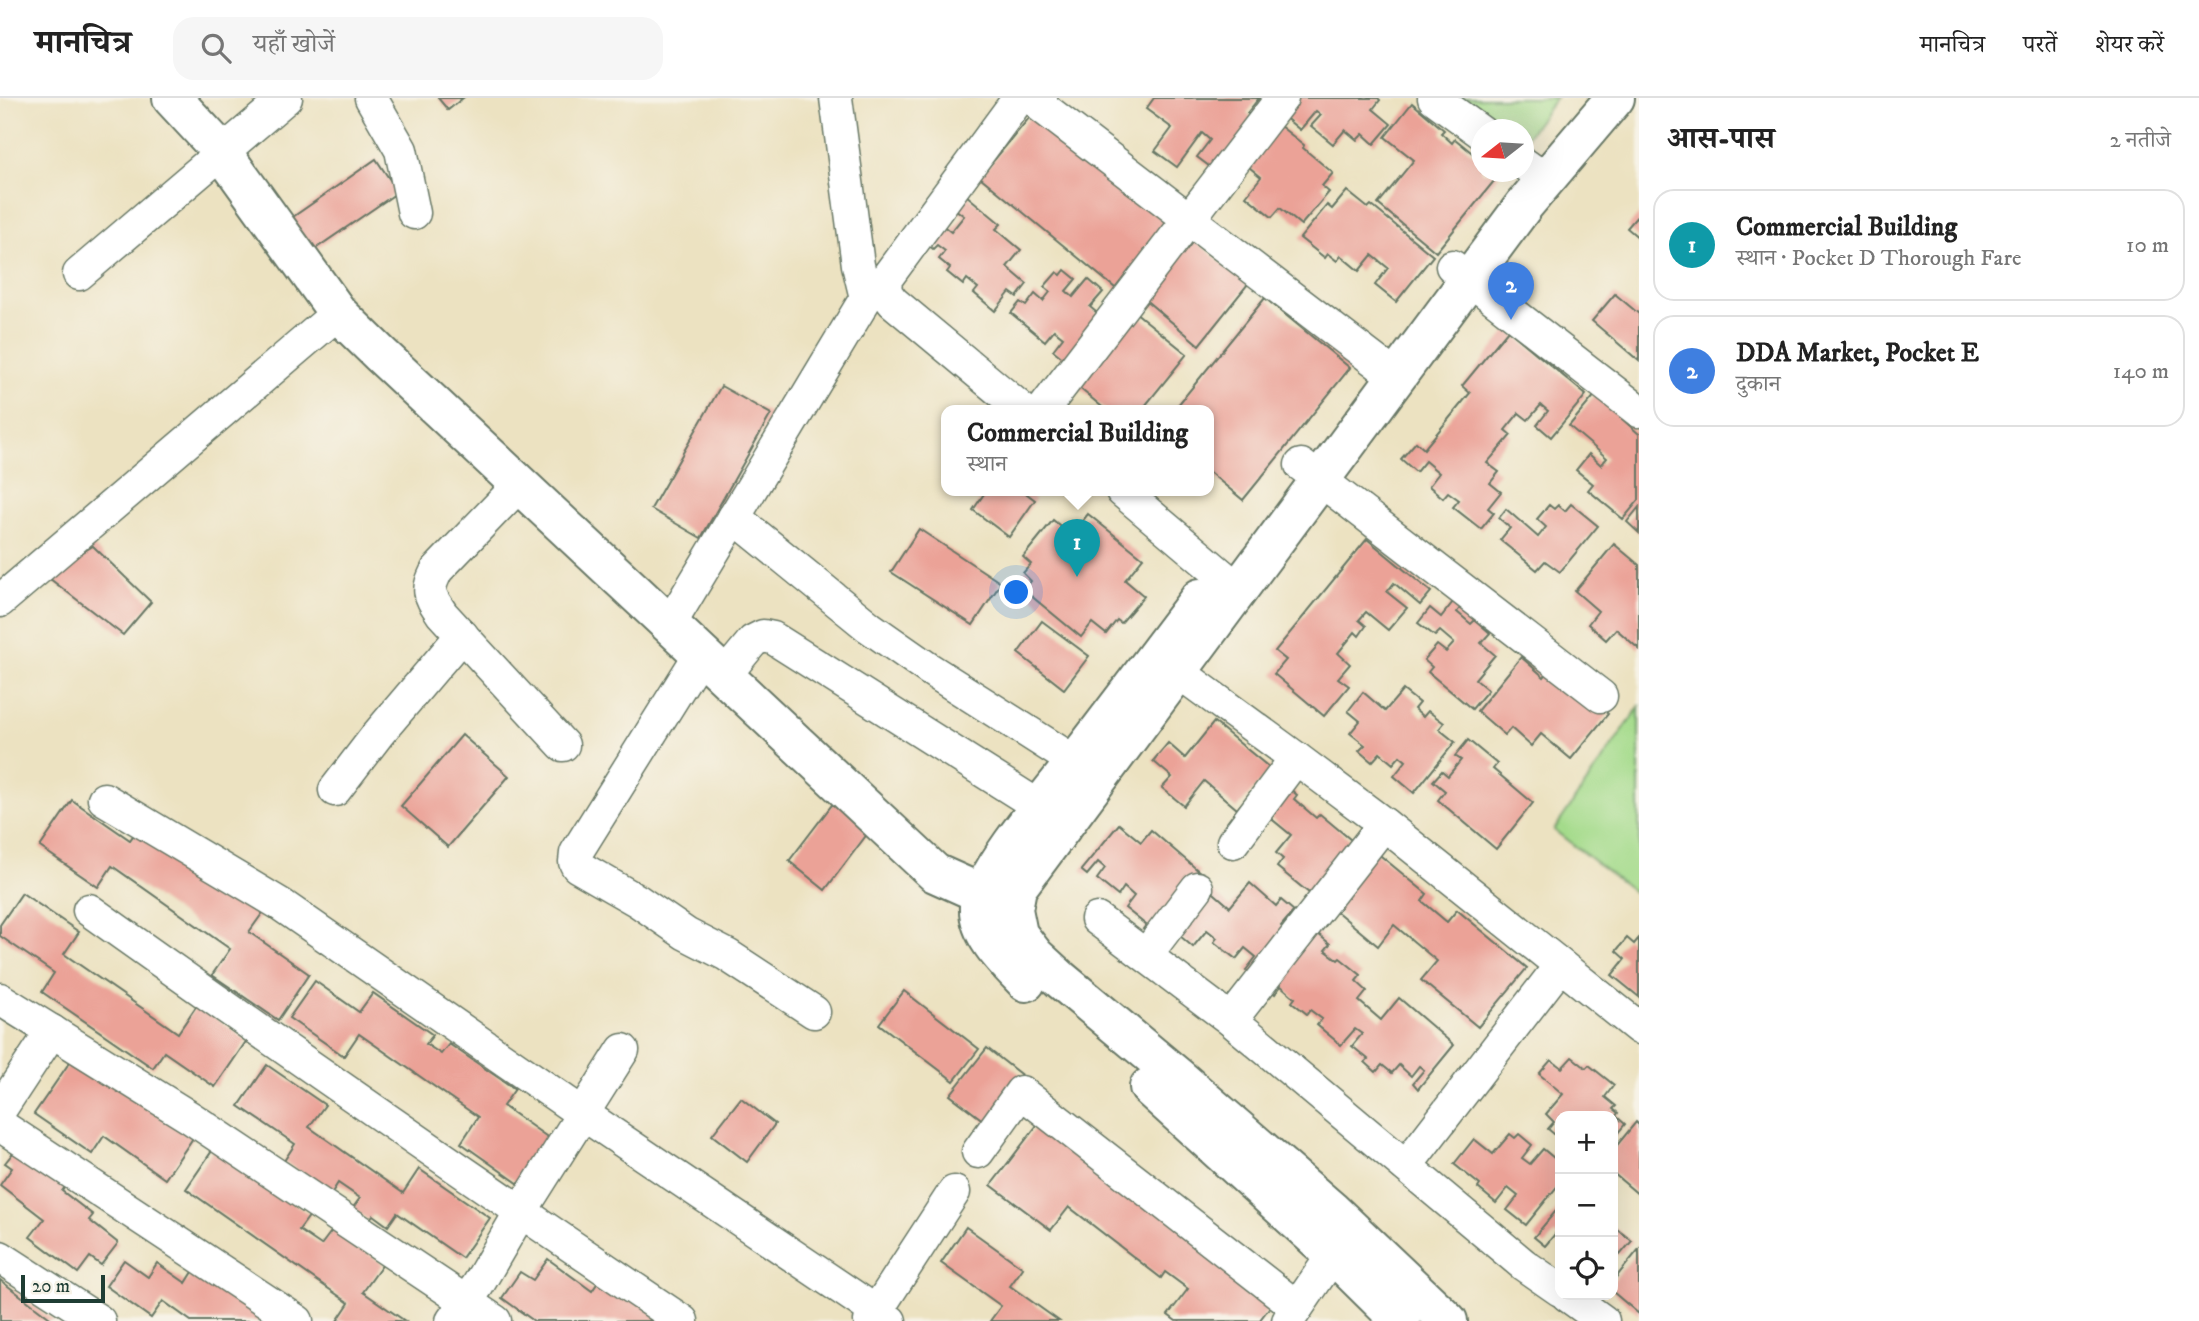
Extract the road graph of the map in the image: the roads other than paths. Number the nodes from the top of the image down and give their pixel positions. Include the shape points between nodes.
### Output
1 (172, 98) edge
2 (286, 98) edge
3 (371, 98) edge
4 (836, 98) edge
5 (1282, 98) edge
6 (1434, 98) edge
7 (1582, 98) edge
8 (1615, 98) edge
9 (1031, 103) edge
10 (1471, 125) edge
11 (222, 152) junction
12 (1534, 162) edge
13 (1534, 165) edge
14 (1527, 182) edge
15 (414, 214) dead end
16 (1190, 219) junction
17 (1461, 272) junction
18 (79, 274) dead end
19 (338, 313) junction
20 (1387, 370) junction
21 (1017, 405) edge
22 (1047, 405) edge
23 (1639, 411) edge
24 (1310, 472) junction
25 (520, 484) junction
26 (1128, 496) edge
27 (734, 517) junction
28 (1229, 581) junction
29 (0, 601) edge
30 (670, 624) junction
31 (462, 635) junction
32 (713, 664) junction
33 (1167, 665) junction
34 (1601, 696) dead end
35 (563, 745) dead end
36 (1296, 758) junction
37 (1075, 762) junction
38 (335, 790) dead end
39 (104, 799) dead end
40 (1040, 807) junction
41 (1384, 824) junction
42 (1233, 842) dead end
43 (1197, 888) dead end
44 (1000, 891) junction
45 (89, 910) dead end
46 (1097, 919) dead end
47 (1146, 955) junction
48 (1560, 966) junction
49 (0, 999) edge
50 (814, 1012) dead end
51 (1231, 1020) junction
52 (1639, 1028) edge
53 (52, 1031) junction
54 (623, 1050) dead end
55 (0, 1110) edge
56 (583, 1114) junction
57 (0, 1125) edge
58 (978, 1152) dead end
59 (1406, 1166) junction
60 (954, 1192) dead end
61 (520, 1213) junction
62 (1338, 1231) junction
63 (0, 1257) edge
64 (1555, 1287) edge
65 (1574, 1300) edge
66 (459, 1312) edge
67 (1292, 1314) edge
68 (878, 1318) edge
69 (99, 1321) edge
70 (296, 1321) edge
71 (495, 1321) edge
72 (682, 1321) edge
73 (1401, 1321) edge
74 (1448, 1321) edge
75 (1603, 1321) edge

1 - 11 street
2 - 11 street
3 - 15 street via 401,150
4 - 27 street via 866,298
5 - 16 street
6 - 10 street
7 - 12 street
8 - 13 street
9 - 16 street
9 - 21 street via 885,280 892,302
11 - 18 street
11 - 19 street
14 - 17 street via 1525,204
16 - 20 street
16 - 22 street
17 - 20 street
17 - 23 street
19 - 25 street
19 - 29 street
20 - 24 street
24 - 28 street
24 - 34 street
25 - 30 street
25 - 31 street via 437,570 429,586 442,614
26 - 28 street
27 - 30 street
27 - 37 street via 879,634
28 - 33 street
30 - 32 street
31 - 35 street
31 - 38 street
32 - 40 street via 763,636 773,638
32 - 44 street via 935,873
32 - 50 street via 613,791 575,862
33 - 36 street
33 - 37 street
33 - 44 street
36 - 41 street
36 - 42 street
37 - 40 street
39 - 56 street via 280,904
40 - 44 street via 994,872
41 - 48 street
41 - 51 street
43 - 47 street
44 - 62 street via 978,907 987,936 1014,970 1163,1099
45 - 61 street
46 - 47 street
47 - 51 street
48 - 52 street
48 - 59 street
49 - 53 street
51 - 59 street
53 - 55 street
53 - 66 street via 191,1118
54 - 56 street
56 - 61 street
56 - 68 street
57 - 70 street
58 - 67 street via 1021,1092
59 - 64 street
60 - 68 street
61 - 66 street
61 - 72 street
62 - 67 street
62 - 73 street
62 - 74 street
63 - 69 street
65 - 75 street
66 - 71 street

